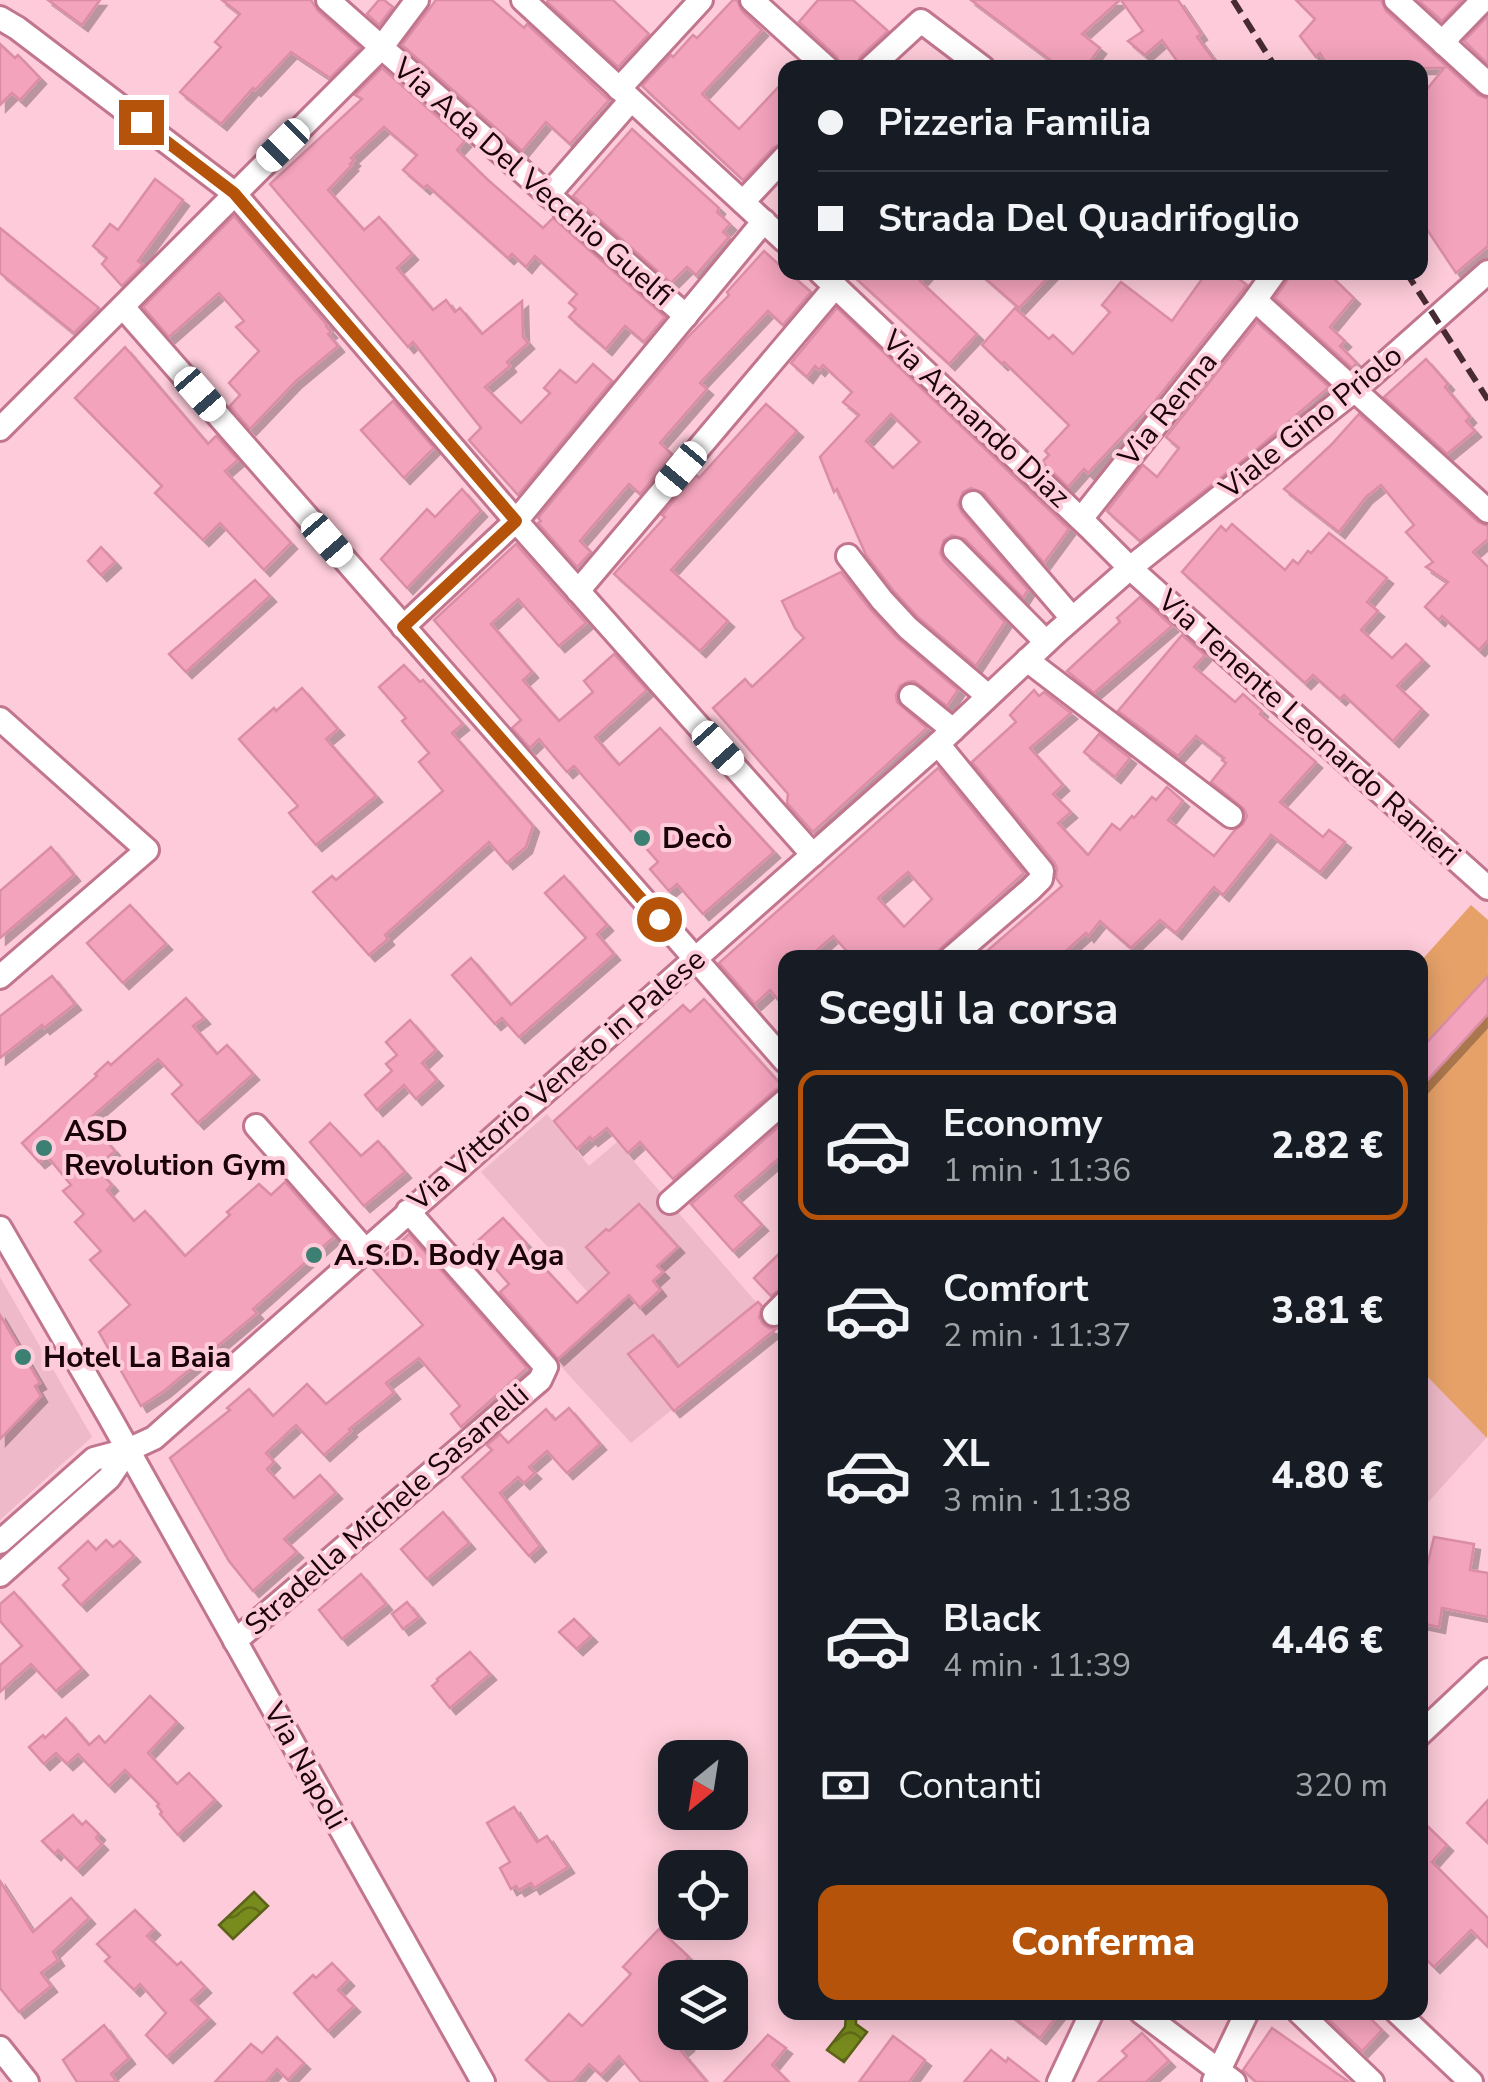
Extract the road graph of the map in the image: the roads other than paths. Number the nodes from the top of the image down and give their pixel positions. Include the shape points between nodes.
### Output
1 (328, 0) edge
2 (417, 0) edge
3 (523, 0) edge
4 (701, 0) edge
5 (752, 0) edge
6 (1396, 0) edge
7 (1483, 0) edge
8 (0, 18) edge
9 (1444, 44) junction
10 (381, 48) junction
11 (817, 60) edge
12 (879, 60) edge
13 (972, 60) edge
14 (1488, 84) edge
15 (625, 95) junction
16 (778, 164) edge
17 (234, 193) junction
18 (548, 195) junction
19 (743, 202) junction
20 (764, 221) junction
21 (778, 234) edge
22 (1488, 272) edge
23 (828, 280) edge
24 (1266, 280) edge
25 (1255, 300) junction
26 (123, 308) junction
27 (686, 316) junction
28 (1355, 390) junction
29 (0, 430) edge
30 (973, 503) dead end
31 (1488, 512) edge
32 (1081, 519) junction
33 (516, 521) junction
34 (954, 550) dead end
35 (848, 556) dead end
36 (1130, 568) junction
37 (578, 591) junction
38 (1072, 618) junction
39 (403, 627) junction
40 (1046, 642) junction
41 (1028, 660) junction
42 (911, 696) dead end
43 (988, 696) junction
44 (0, 720) edge
45 (945, 737) junction
46 (1231, 816) dead end
47 (813, 855) junction
48 (1488, 888) edge
49 (961, 950) edge
50 (695, 960) junction
51 (0, 977) edge
52 (778, 1053) edge
53 (778, 1107) edge
54 (256, 1126) dead end
55 (670, 1202) dead end
56 (408, 1211) junction
57 (0, 1228) edge
58 (365, 1250) junction
59 (128, 1450) junction
60 (0, 1542) edge
61 (0, 1575) edge
62 (235, 1640) junction
63 (1488, 1670) edge
64 (1428, 1717) edge
65 (1088, 2020) edge
66 (1151, 2020) edge
67 (1244, 2020) edge
68 (1307, 2020) edge
69 (1406, 2020) edge
70 (0, 2048) edge
71 (1222, 2078) edge
72 (27, 2082) edge
73 (483, 2082) edge
74 (1059, 2082) edge
75 (1372, 2082) edge
76 (1472, 2082) edge

1 - 10 street, Via Ada Del Vecchio Guelfi
2 - 10 street
3 - 15 street
4 - 15 street
5 - 11 street
6 - 9 street
7 - 9 street
8 - 17 street
9 - 14 street
10 - 17 street
10 - 18 street, Via Ada Del Vecchio Guelfi
12 - 13 street via 921,22
15 - 18 street
15 - 19 street
16 - 19 street
17 - 26 street
17 - 33 street
18 - 27 street, Via Ada Del Vecchio Guelfi
19 - 20 street
20 - 21 street
20 - 27 street
22 - 28 street, Viale Gino Priolo
23 - 32 street, Via Armando Diaz
23 - 37 street
24 - 25 street, Via Renna
25 - 28 street
25 - 32 street, Via Renna
26 - 29 street
26 - 39 street
27 - 33 street
28 - 31 street
28 - 36 street, Viale Gino Priolo
30 - 38 street
32 - 36 street, Via Armando Diaz
33 - 37 street
33 - 39 street
34 - 40 street
35 - 43 street via 908,628
36 - 38 street, Viale Gino Priolo
36 - 48 street, Via Tenente Leonardo Ranieri
37 - 47 street
38 - 40 street, Viale Gino Priolo
39 - 50 street
40 - 41 street, Viale Gino Priolo
41 - 43 street, Via Vittorio Veneto in Palese
41 - 46 street
42 - 45 street
43 - 45 street, Via Vittorio Veneto in Palese
44 - 51 street via 148,850
45 - 47 street, Via Vittorio Veneto in Palese
45 - 49 street via 1042,871 1030,890
47 - 50 street, Via Vittorio Veneto in Palese
50 - 52 street
50 - 56 street, Via Vittorio Veneto in Palese
53 - 55 street
54 - 58 street
56 - 58 street, Via Vittorio Veneto in Palese
56 - 62 street, Stradella Michele Sasanelli via 546,1367 540,1380
57 - 59 street, Via Napoli
58 - 59 street, Via Vittorio Veneto in Palese via 154,1438
59 - 60 street, Via Vittorio Veneto in Palese via 94,1458
59 - 61 street, Via Vittorio Veneto in Palese via 109,1478
59 - 62 street, Via Napoli
62 - 73 street, Via Napoli
63 - 64 street
65 - 74 street
66 - 71 street
67 - 71 street
68 - 75 street
69 - 76 street
70 - 72 street

